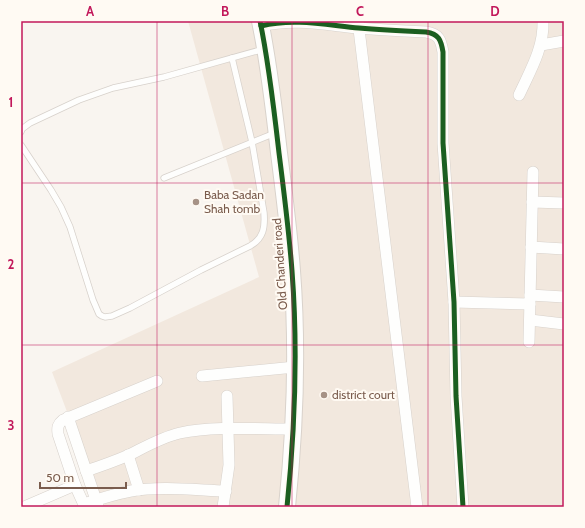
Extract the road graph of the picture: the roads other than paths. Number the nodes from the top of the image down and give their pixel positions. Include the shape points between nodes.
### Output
1 (543, 21) edge
2 (261, 23) edge
3 (358, 25) edge
4 (564, 41) edge
5 (541, 45) junction
6 (265, 49) junction
7 (232, 58) junction
8 (519, 95) dead end
9 (21, 132) edge
10 (277, 132) junction
11 (252, 142) junction
12 (21, 145) edge
13 (533, 172) dead end
14 (164, 178) dead end
15 (532, 202) junction
16 (564, 203) edge
17 (531, 247) junction
18 (564, 249) edge
19 (564, 297) edge
20 (530, 299) junction
21 (454, 302) junction
22 (530, 320) junction
23 (564, 324) edge
24 (529, 342) dead end
25 (295, 367) junction
26 (202, 376) dead end
27 (157, 381) dead end
28 (227, 396) dead end
29 (68, 417) junction
30 (228, 429) junction
31 (293, 429) junction
32 (128, 455) junction
33 (86, 472) junction
34 (75, 485) junction
35 (139, 490) junction
36 (226, 491) junction
37 (97, 504) edge
38 (84, 506) edge
39 (24, 507) edge
40 (223, 507) edge
41 (287, 507) edge
42 (417, 507) edge
43 (463, 507) edge

1 - 5 street
2 - 3 street
2 - 6 street, Old Chanderi road
3 - 21 street via 434,34 442,44 443,143
3 - 42 street
4 - 5 street
5 - 8 street
6 - 7 lane
6 - 10 street, Old Chanderi road
7 - 9 lane via 113,88 79,100 30,123
7 - 11 lane
10 - 11 lane
10 - 25 street, Old Chanderi road via 292,271
11 - 12 lane via 265,223 264,231 257,243 130,308 105,317 96,309 74,238 61,207
11 - 14 lane
13 - 15 street
15 - 16 street
15 - 17 street
17 - 18 street
17 - 20 street
19 - 20 street
20 - 21 street
20 - 22 street
21 - 43 street via 456,396
22 - 23 street
22 - 24 street
25 - 26 street
25 - 31 street, Old Chanderi road
27 - 29 street
28 - 30 street
29 - 33 street
29 - 34 street via 59,423 58,430
30 - 31 street
30 - 32 street via 178,433
30 - 36 street via 229,465
31 - 41 street, Old Chanderi road
32 - 33 street
32 - 35 street
33 - 37 street
34 - 38 street
34 - 39 street
35 - 36 street
35 - 37 street via 121,493
36 - 40 street
37 - 38 street

